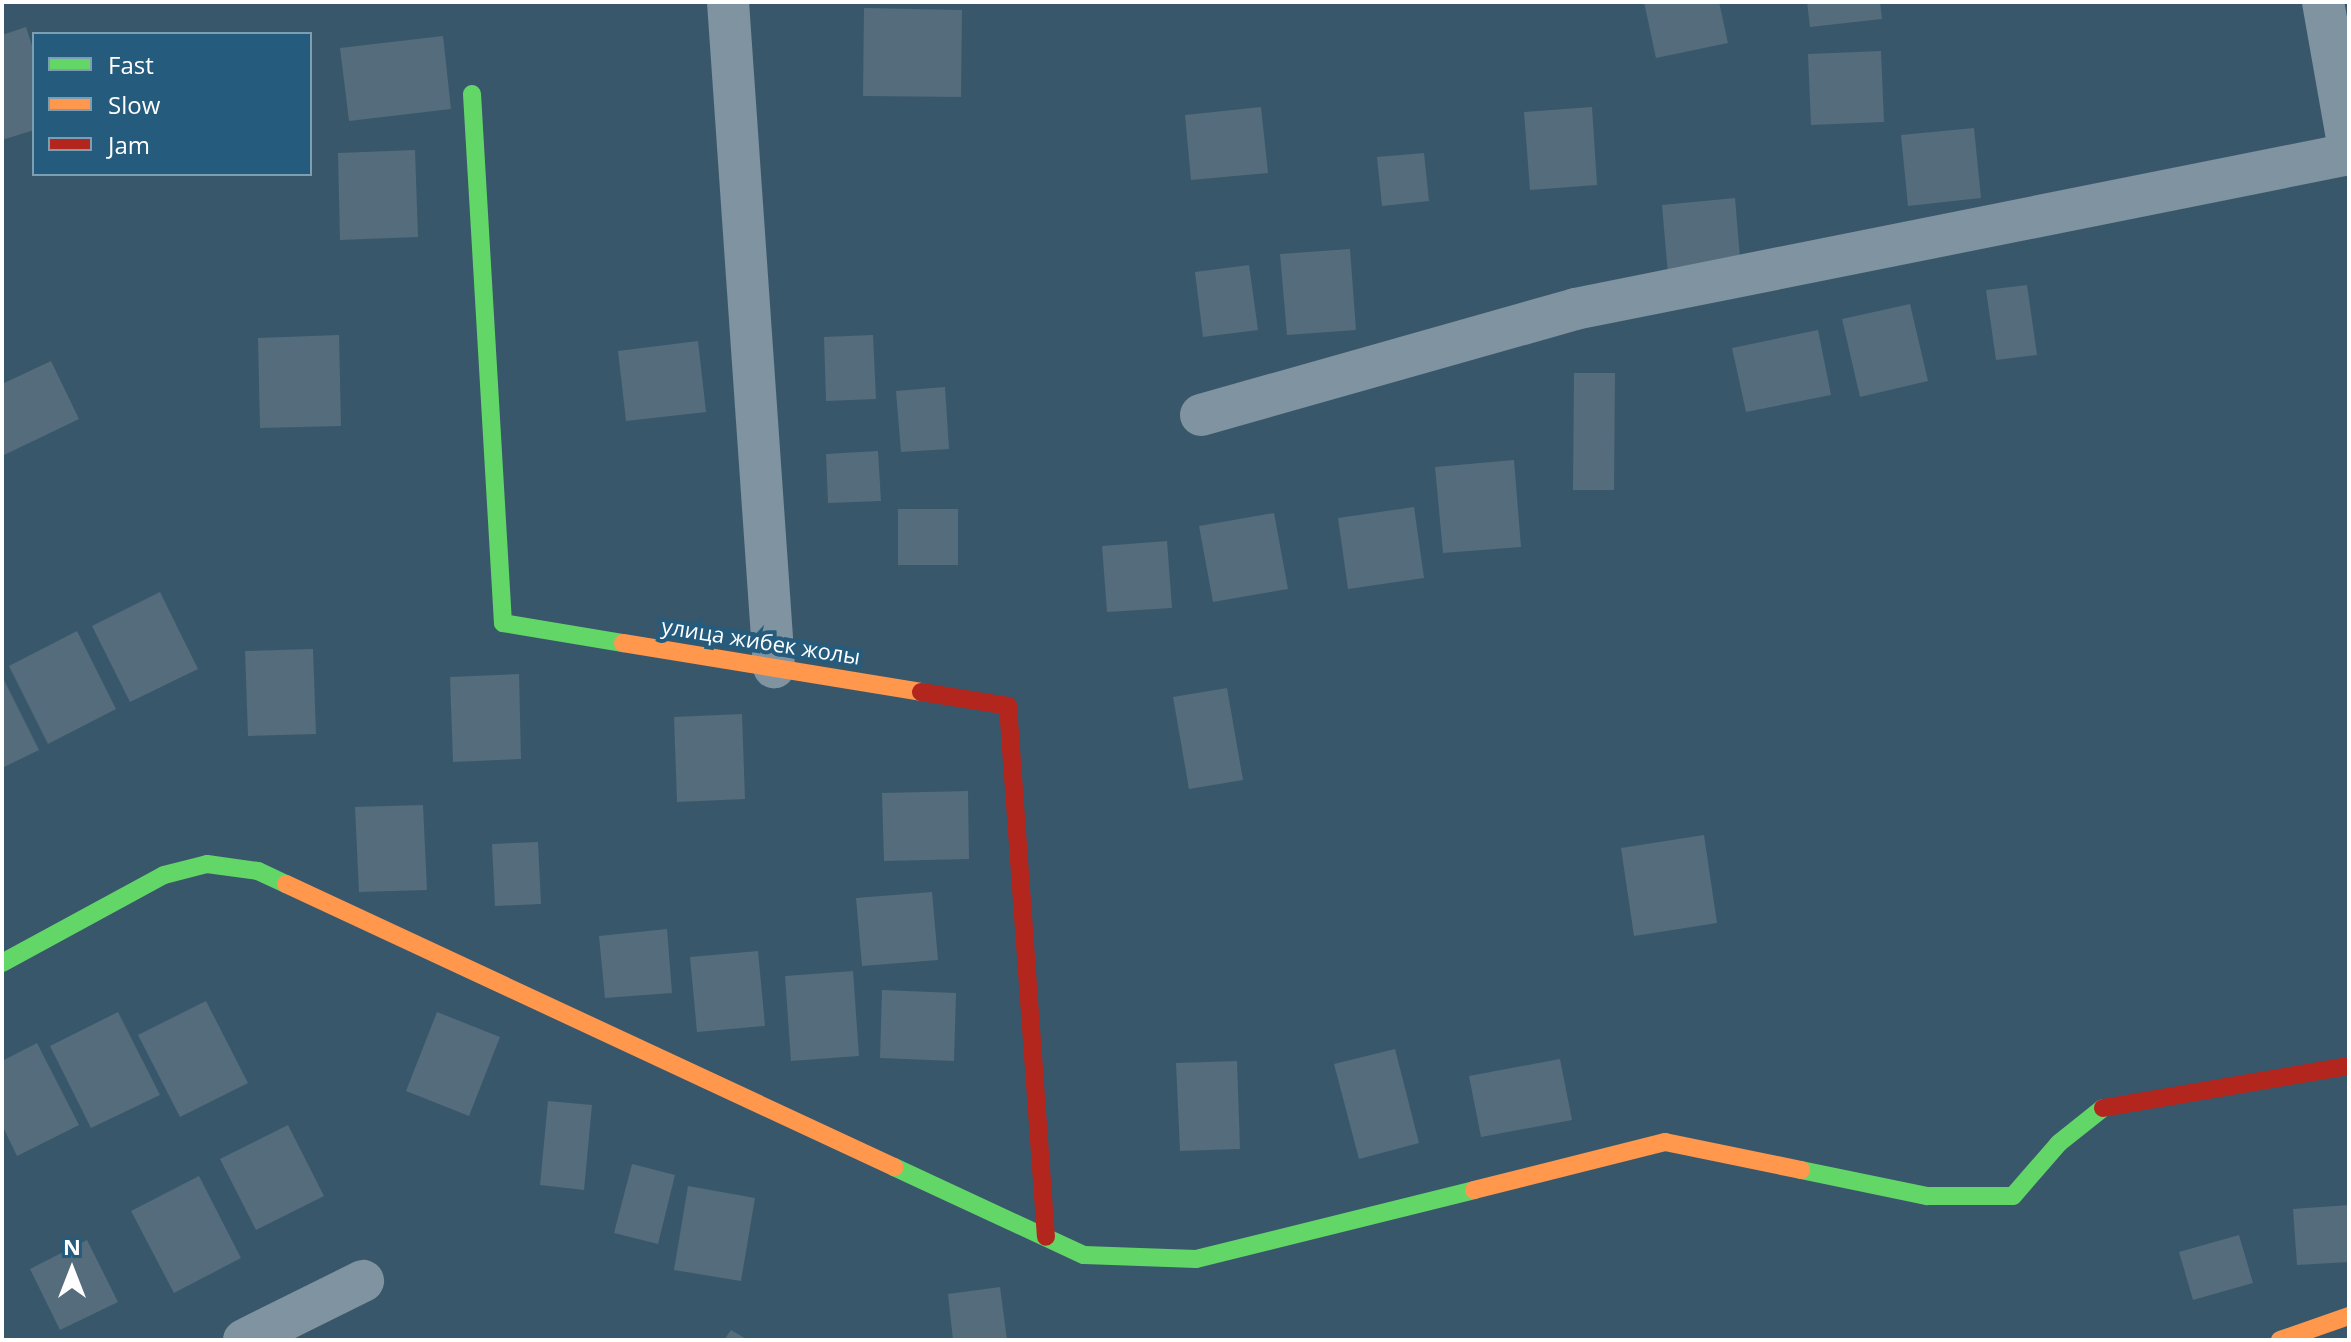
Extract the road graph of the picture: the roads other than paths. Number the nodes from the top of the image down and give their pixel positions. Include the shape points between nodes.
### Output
1 (728, 2) edge
2 (2323, 2) edge
3 (472, 94) dead end
4 (2349, 152) edge
5 (1201, 415) dead end
6 (774, 667) junction
7 (2, 963) edge
8 (2349, 1066) edge
9 (1046, 1237) junction
10 (363, 1281) dead end
11 (2349, 1316) edge
12 (244, 1340) edge
13 (2280, 1340) edge

1 - 6 street
2 - 4 street
3 - 6 street, улица жибек жолы via 503,623
4 - 5 street via 1575,309
6 - 9 street, улица жибек жолы via 1008,706
7 - 9 street via 164,875 207,864 258,871
8 - 9 street via 2105,1107 2059,1143 2013,1196 1927,1196 1665,1142 1196,1259 1084,1255
10 - 12 street
11 - 13 street

